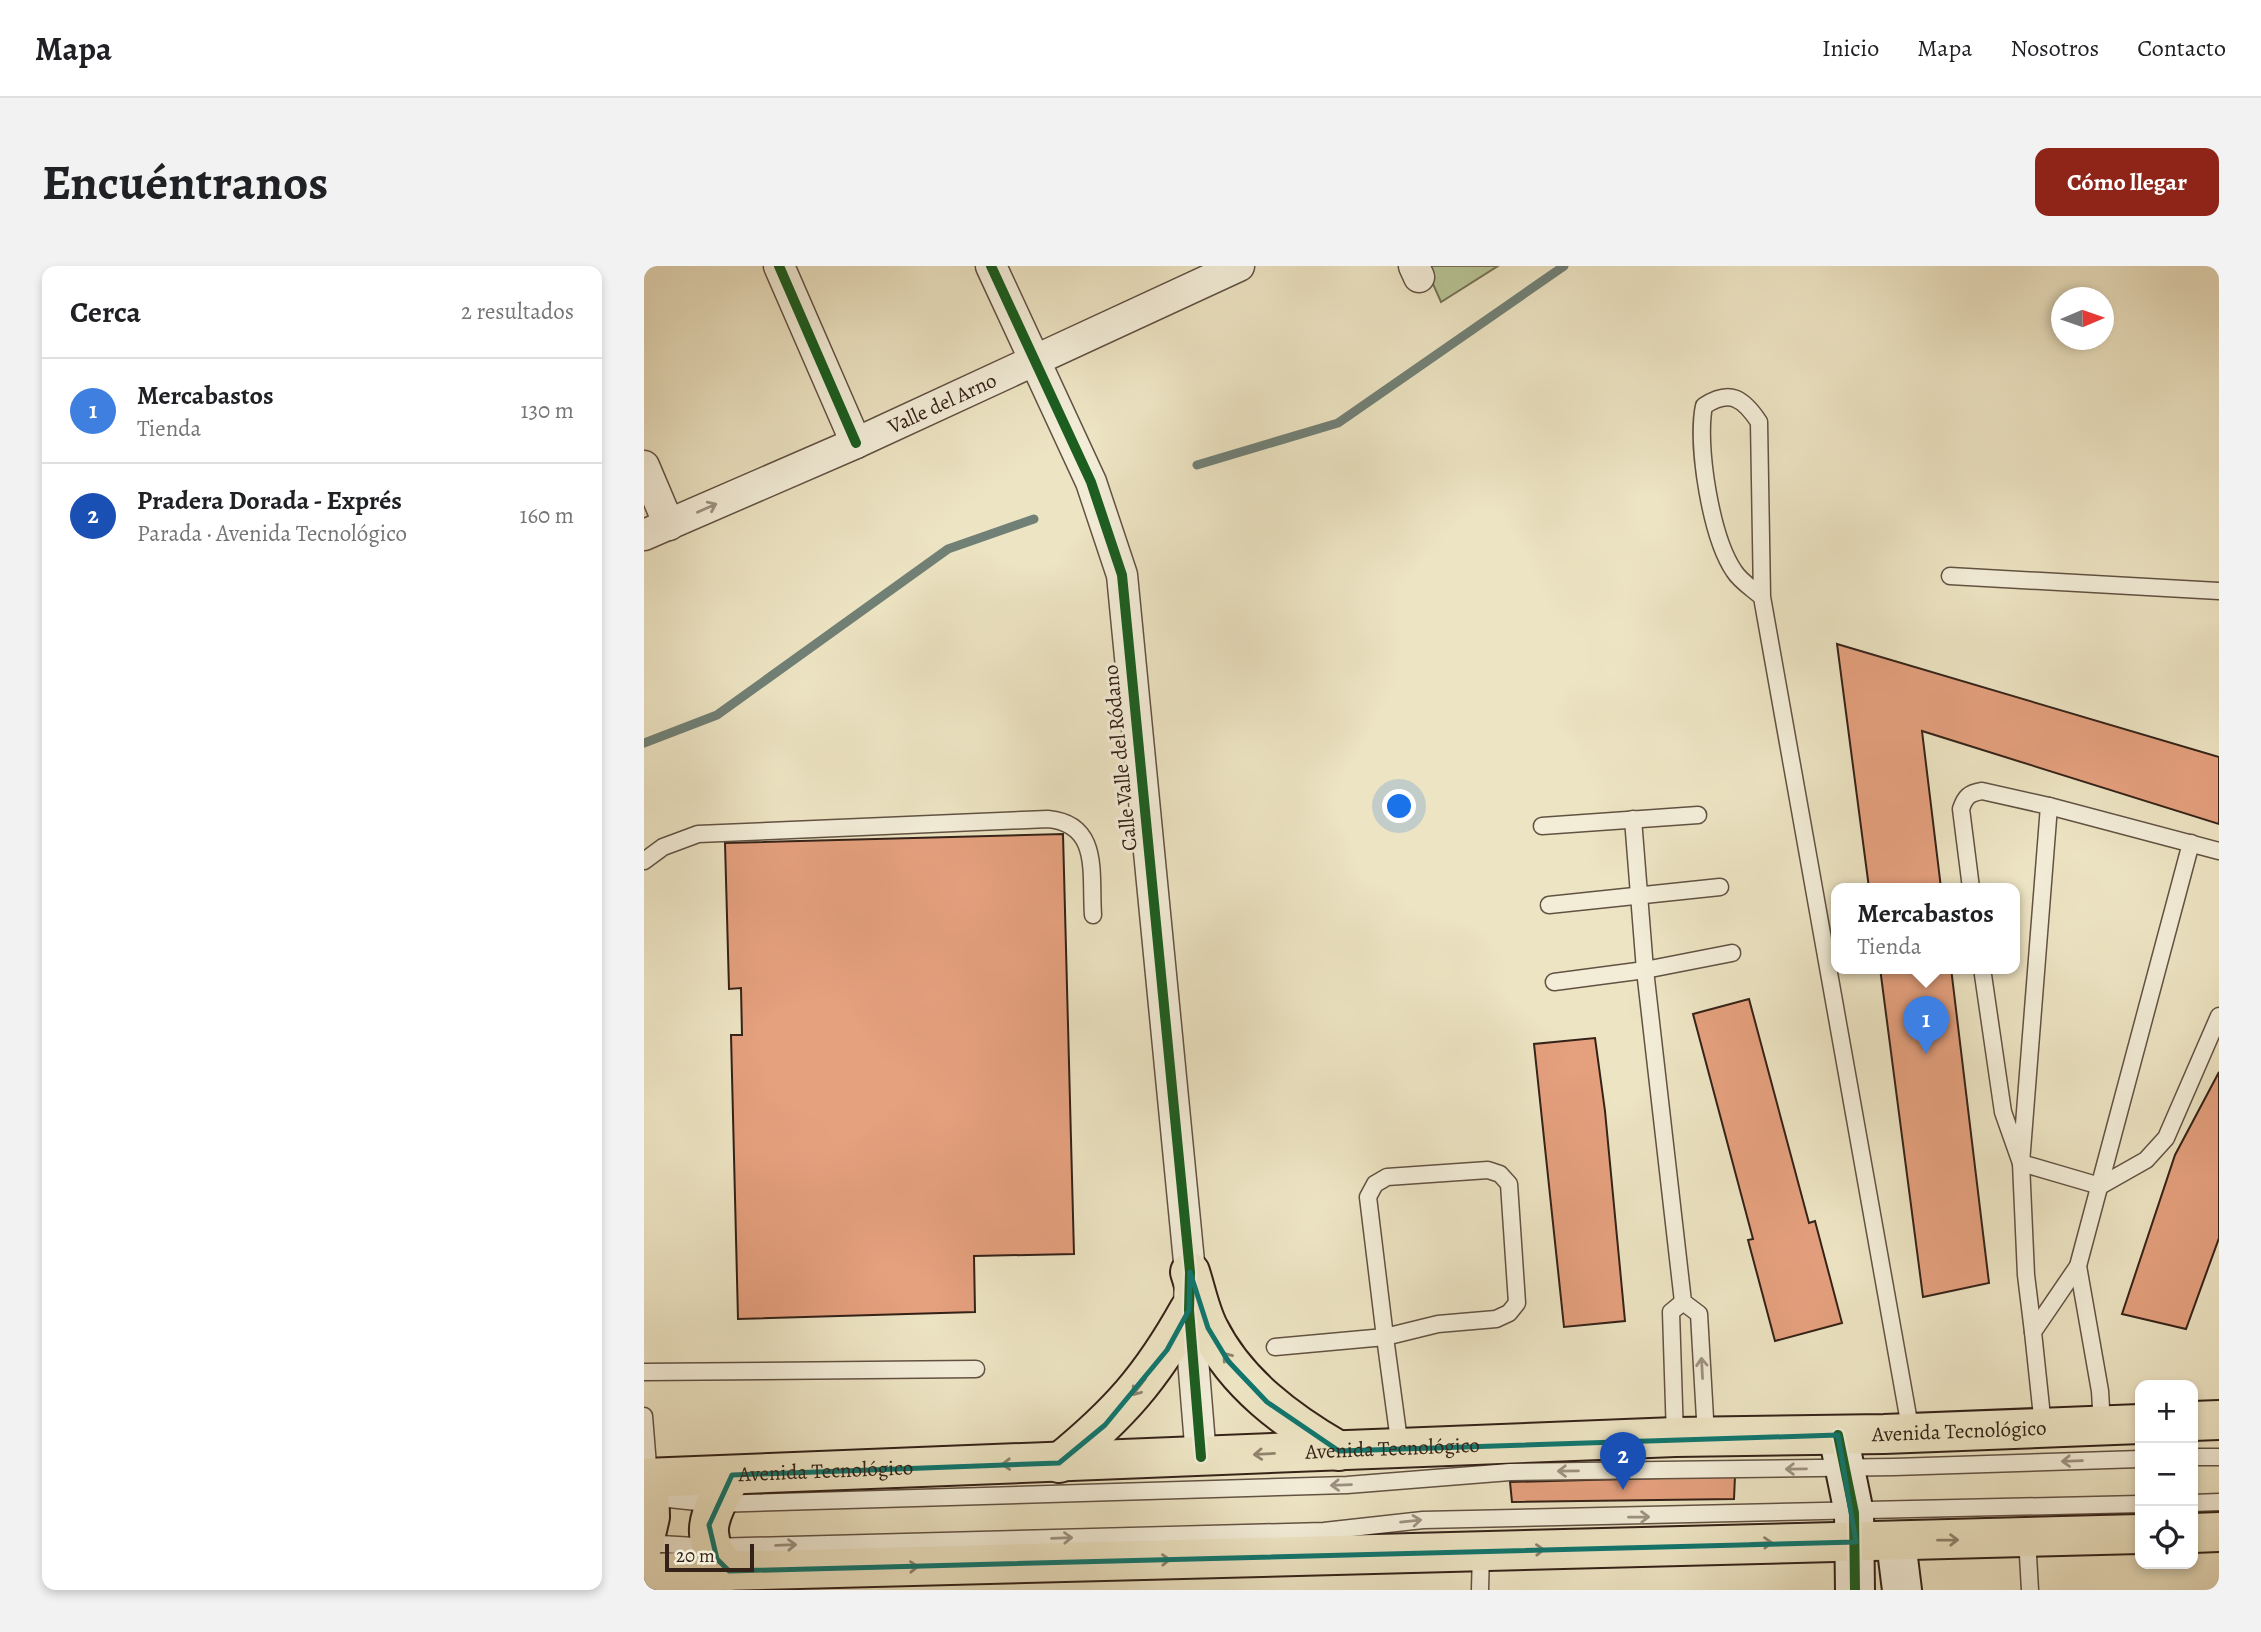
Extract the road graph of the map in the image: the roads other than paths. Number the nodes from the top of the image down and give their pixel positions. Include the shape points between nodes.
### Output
1 (779, 266) edge
2 (991, 266) edge
3 (1220, 270) edge
4 (1033, 361) junction
5 (856, 443) junction
6 (644, 466) edge
7 (656, 530) edge
8 (1950, 576) dead end
9 (2219, 591) edge
10 (1762, 597) junction
11 (2049, 806) junction
12 (1698, 815) dead end
13 (1633, 819) junction
14 (1542, 826) dead end
15 (2191, 843) junction
16 (2219, 851) edge
17 (644, 861) edge
18 (1970, 883) edge
19 (1720, 887) dead end
20 (1640, 895) junction
21 (1549, 905) dead end
22 (1093, 915) dead end
23 (1732, 953) dead end
24 (1645, 970) junction
25 (1983, 974) edge
26 (1554, 982) dead end
27 (2219, 1016) edge
28 (2021, 1163) junction
29 (2100, 1186) junction
30 (2078, 1266) junction
31 (1190, 1272) junction
32 (1683, 1303) junction
33 (1189, 1310) junction
34 (2033, 1332) junction
35 (1385, 1336) junction
36 (1275, 1347) dead end
37 (976, 1369) dead end
38 (644, 1372) edge
39 (644, 1416) edge
40 (2219, 1420) edge
41 (2198, 1421) edge
42 (2135, 1423) edge
43 (2102, 1425) junction
44 (2042, 1426) junction
45 (1911, 1433) junction
46 (1690, 1436) junction
47 (1400, 1448) junction
48 (1339, 1451) junction
49 (1840, 1452) junction
50 (1201, 1457) junction
51 (2198, 1457) edge
52 (2219, 1457) edge
53 (2135, 1459) edge
54 (1059, 1462) junction
55 (647, 1488) edge
56 (724, 1490) junction
57 (2219, 1502) edge
58 (2198, 1503) edge
59 (2135, 1504) edge
60 (1855, 1528) junction
61 (2219, 1532) edge
62 (2198, 1533) edge
63 (2135, 1534) edge
64 (2027, 1538) junction
65 (1896, 1542) junction
66 (644, 1543) edge
67 (1481, 1551) junction
68 (720, 1559) junction
69 (644, 1573) edge
70 (1480, 1590) edge
71 (1855, 1590) edge
72 (1902, 1590) edge
73 (2030, 1590) edge

1 - 5 street
2 - 4 street, Calle Valle del Ródano
3 - 4 street, Valle del Arno
4 - 5 street, Valle del Arno
4 - 31 street, Calle Valle del Ródano via 1091,482 1122,575
7 -> 5 street, Valle del Arno
6 - 7 street
8 - 9 lane
10 - 10 lane via 1759,422 1748,405 1732,397 1718,397 1704,406 1700,424 1703,466 1720,537 1734,571
10 - 45 lane
11 - 15 lane
11 - 18 lane via 1982,791 1964,799 1961,809
11 - 28 lane
12 - 13 lane
13 - 14 lane
13 - 20 lane
15 - 16 lane
15 - 29 lane
17 - 22 lane via 663,847 698,834 1067,821 1080,830 1089,848
19 - 20 lane
20 - 21 lane
20 - 24 lane
23 - 24 lane
24 - 26 lane
24 - 32 lane
25 - 28 lane via 1994,1068
27 - 29 lane via 2166,1138 2147,1160
28 - 29 lane
28 - 34 lane
29 - 30 lane
30 - 34 lane
30 - 43 lane
31 - 33 street, Calle Valle del Ródano
48 -> 31 main road via 1267,1402 1228,1361 1208,1328
32 - 46 lane via 1671,1312
46 -> 32 lane via 1699,1314
33 - 50 street, Calle Valle del Ródano
33 -> 54 main road via 1136,1391 1105,1425
34 - 44 lane
35 - 35 lane via 1438,1324 1496,1319 1517,1303 1509,1184 1500,1174 1489,1170 1387,1177 1375,1184 1368,1197
35 - 36 lane
35 - 47 lane
37 - 38 lane
39 - 55 lane
40 - 41 main road
42 - 43 main road, Avenida Tecnológico
43 - 44 main road, Avenida Tecnológico
44 - 45 main road, Avenida Tecnológico
45 - 49 main road, Avenida Tecnológico
46 - 47 main road, Avenida Tecnológico
46 - 49 main road, Avenida Tecnológico
47 - 48 main road, Avenida Tecnológico
48 -> 50 main road, Avenida Tecnológico
53 -> 49 lane
49 -> 56 lane via 1347,1485
49 - 60 street
50 - 54 main road, Avenida Tecnológico
51 - 52 lane
54 -> 56 main road, Avenida Tecnológico
55 - 56 main road, Avenida Tecnológico
55 - 66 main road via 649,1532
56 - 68 main road via 709,1525
57 - 58 lane
59 - 60 lane
60 - 65 main road
67 -> 60 main road
68 -> 60 lane via 1324,1531 1423,1520
60 - 71 street
61 - 62 main road
63 - 64 main road
65 -> 64 main road
64 - 73 lane
65 - 72 street
66 - 68 lane
68 -> 67 main road
67 - 70 lane
68 - 69 main road

